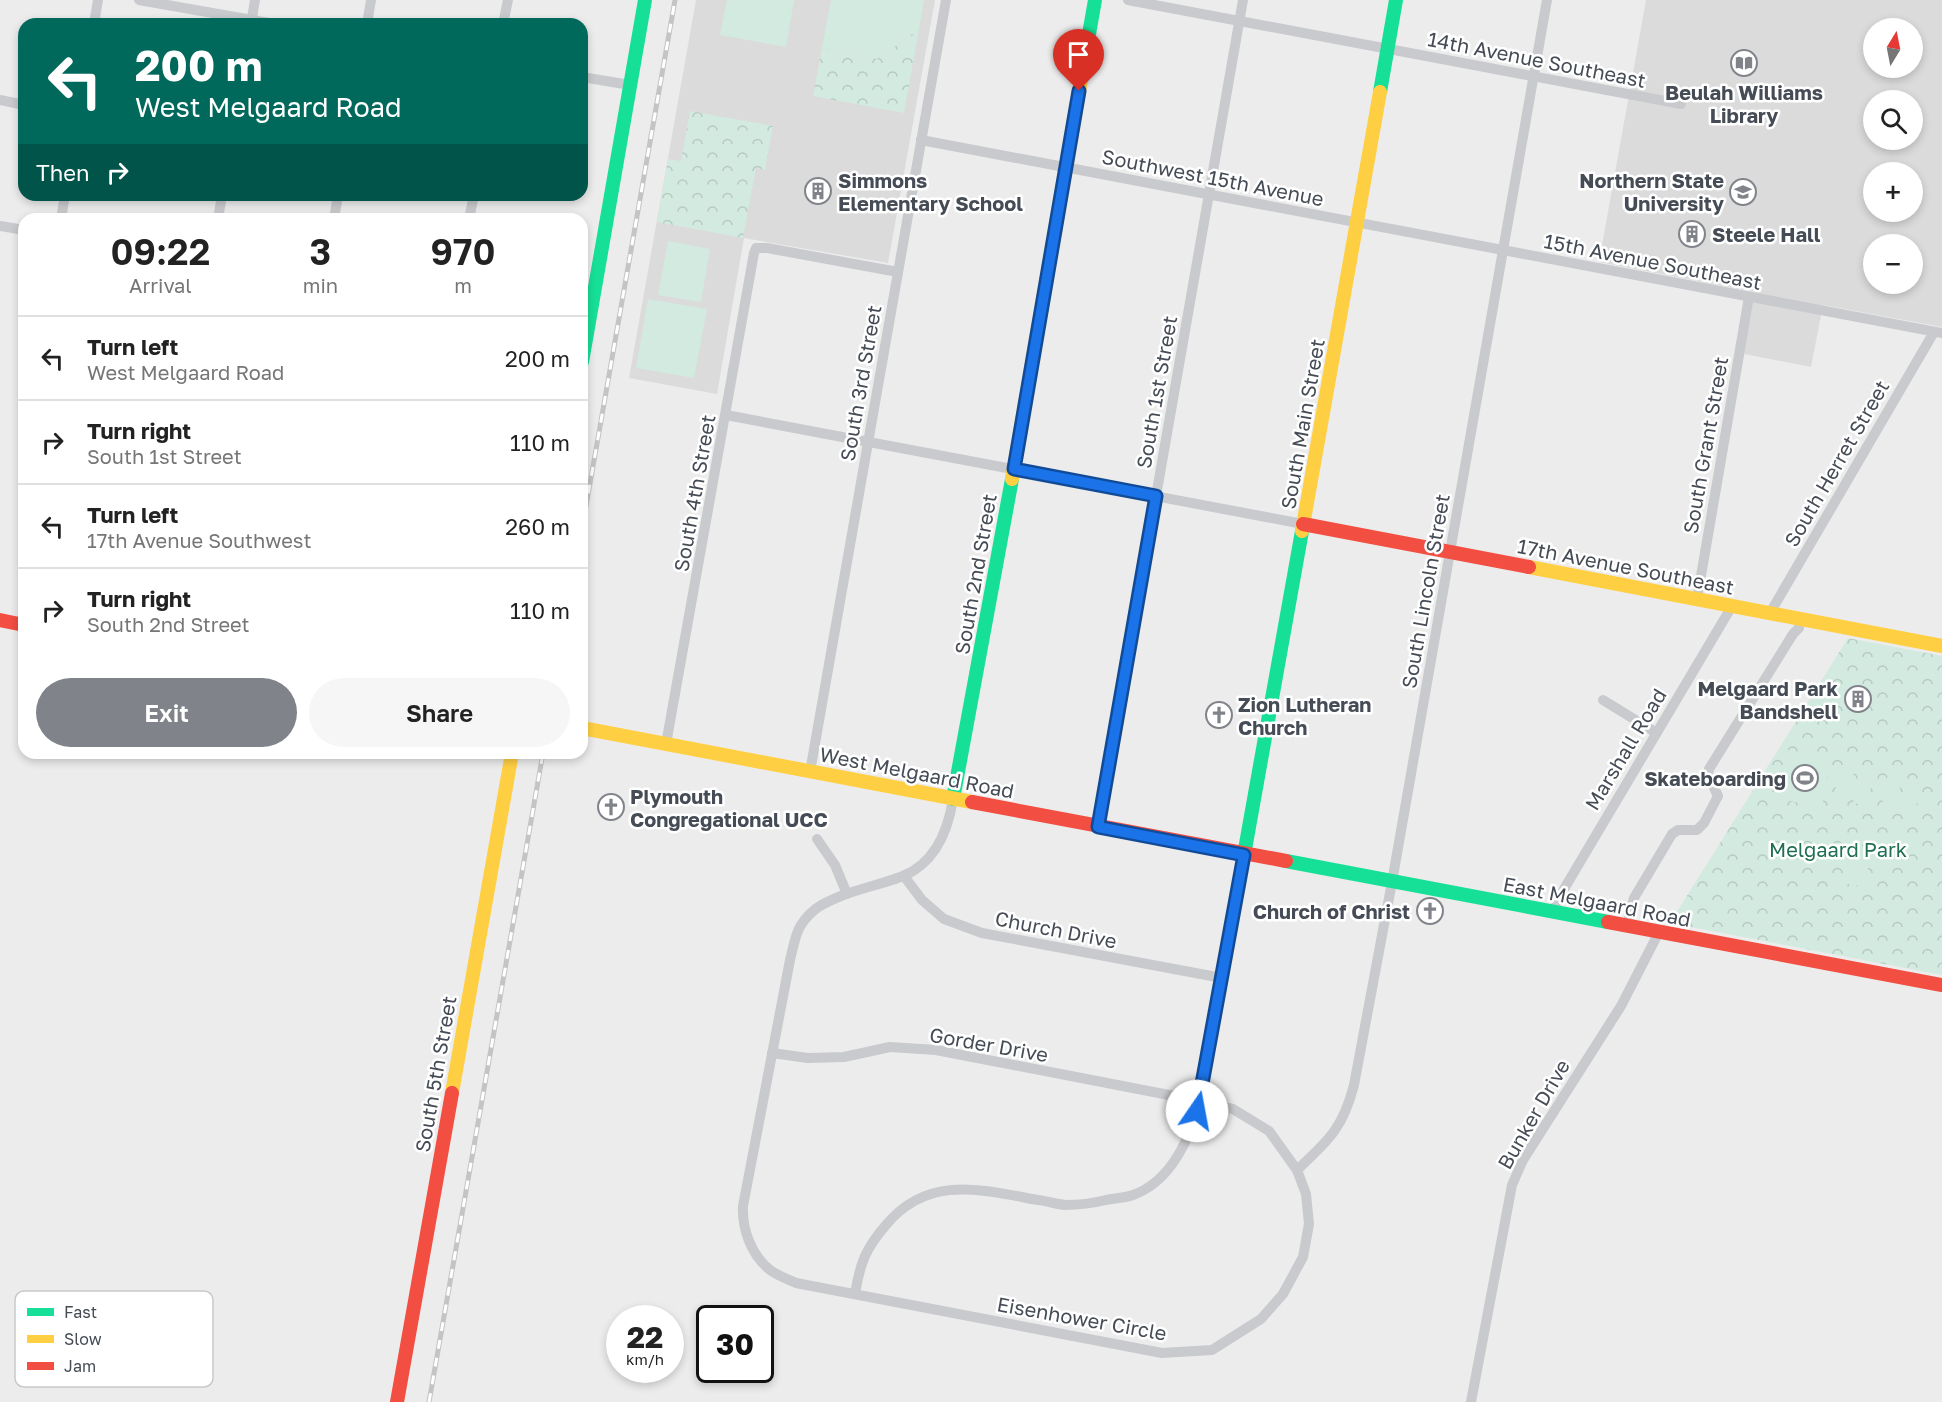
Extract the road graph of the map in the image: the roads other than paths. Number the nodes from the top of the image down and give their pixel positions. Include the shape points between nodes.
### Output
1 (98, 0) edge
2 (139, 0) edge
3 (255, 0) edge
4 (371, 0) edge
5 (508, 0) edge
6 (645, 0) edge
7 (946, 0) edge
8 (1095, 0) edge
9 (1128, 0) edge
10 (1244, 0) edge
11 (1396, 0) edge
12 (1547, 0) edge
13 (95, 18) edge
14 (231, 18) edge
15 (253, 18) edge
16 (368, 18) edge
17 (504, 18) edge
18 (1240, 22) junction
19 (1387, 48) junction
20 (1534, 77) junction
21 (588, 78) edge
22 (630, 85) junction
23 (0, 100) edge
24 (18, 104) edge
25 (1681, 104) dead end
26 (921, 140) junction
27 (1065, 168) junction
28 (1209, 195) junction
29 (1358, 222) junction
30 (0, 226) edge
31 (18, 229) edge
32 (1503, 251) junction
33 (898, 272) junction
34 (1749, 297) junction
35 (588, 328) edge
36 (1938, 332) edge
37 (726, 415) junction
38 (868, 441) junction
39 (1014, 469) junction
40 (1156, 496) junction
41 (1304, 524) junction
42 (1450, 552) junction
43 (1697, 599) junction
44 (1732, 606) junction
45 (1770, 613) junction
46 (1801, 619) junction
47 (0, 620) edge
48 (18, 624) edge
49 (1942, 646) edge
50 (1603, 700) dead end
51 (588, 729) edge
52 (1655, 732) junction
53 (666, 744) junction
54 (511, 759) edge
55 (810, 772) junction
56 (953, 799) junction
57 (1098, 827) junction
58 (817, 839) dead end
59 (1244, 855) junction
60 (904, 876) junction
61 (1392, 882) junction
62 (847, 894) junction
63 (1554, 913) junction
64 (1627, 926) junction
65 (1659, 932) junction
66 (1222, 978) junction
67 (1942, 985) edge
68 (772, 1053) junction
69 (1200, 1101) junction
70 (1298, 1170) junction
71 (855, 1294) junction
72 (397, 1402) edge
73 (1471, 1402) edge

1 - 13 street
2 - 14 street
3 - 15 street
4 - 16 street
5 - 17 street
6 - 22 street
7 - 26 street, South 3rd Street
8 - 27 street, South 2nd Street
9 - 18 street, 14th Avenue Southeast
10 - 18 street, South 1st Street
11 - 19 street, South Main Street
12 - 20 street, South Lincoln Street
18 - 19 street, 14th Avenue Southeast
18 - 28 street, South 1st Street
19 - 20 street, 14th Avenue Southeast
19 - 29 street, South Main Street
20 - 25 street, 14th Avenue Southeast
20 - 32 street, South Lincoln Street
21 - 22 street
22 - 35 street
23 - 24 street
26 - 27 street, Southwest 15th Avenue
26 - 33 street, South 3rd Street
27 - 28 street, Southwest 15th Avenue
27 - 39 street, South 2nd Street
28 - 29 street, Southwest 15th Avenue
28 - 40 street, South 1st Street
29 - 32 street, 15th Avenue Southeast
29 - 41 street, South Main Street
30 - 31 street
32 - 34 street, 15th Avenue Southeast
32 - 42 street, South Lincoln Street
33 - 37 street, South 4th Street via 756,248
33 - 38 street, South 3rd Street
34 - 36 street, 15th Avenue Southeast
34 - 43 street, South Grant Street
36 - 45 street, South Herret Street
37 - 38 street
37 - 53 street, South 4th Street
38 - 39 street
38 - 55 street, South 3rd Street
39 - 40 street
39 - 56 street, South 2nd Street
40 - 41 street
40 - 57 street, South 1st Street
41 - 42 street, 17th Avenue Southeast
41 - 59 street, South Main Street
42 - 43 street, 17th Avenue Southeast
42 - 61 street, South Lincoln Street
43 - 44 street, 17th Avenue Southeast
44 - 45 street, 17th Avenue Southeast
44 - 52 street, Marshall Road
45 - 46 street, 17th Avenue Southeast
46 - 49 street, 17th Avenue Southeast
46 - 64 street via 1800,628 1792,634 1709,769 1718,796 1704,824 1697,830 1678,830 1672,834 1634,898
47 - 48 street
50 - 52 street
51 - 53 street, West Melgaard Road
52 - 63 street, Marshall Road via 1564,888
53 - 55 street, West Melgaard Road
54 - 72 street, South 5th Street
55 - 56 street, West Melgaard Road
56 - 57 street, West Melgaard Road
56 - 60 street, Eisenhower Circle via 945,834 921,864
57 - 59 street, West Melgaard Road
58 - 62 street via 835,865
59 - 61 street, East Melgaard Road
59 - 66 street
60 - 62 street, Eisenhower Circle
60 - 66 street, Church Drive via 922,900 944,919 982,933
61 - 63 street, East Melgaard Road
61 - 70 street, South Lincoln Street via 1347,1110 1337,1130
62 - 68 street, Eisenhower Circle via 819,905 800,926
63 - 64 street, East Melgaard Road
64 - 65 street, East Melgaard Road
65 - 67 street, East Melgaard Road
65 - 73 street, Bunker Drive via 1621,1006 1523,1160 1512,1185
66 - 69 street
68 - 69 street, Gorder Drive via 808,1059 844,1057 890,1047 936,1050
68 - 71 street, Eisenhower Circle via 743,1206 748,1237 752,1248 771,1270 796,1283
69 - 70 street, Eisenhower Circle via 1233,1109 1269,1131
69 - 71 street via 1184,1144 1170,1167 1134,1194 1066,1205 978,1189 952,1189 911,1202 876,1236 863,1258
70 - 71 street, Eisenhower Circle via 1306,1194 1309,1224 1303,1257 1283,1294 1261,1319 1212,1350 1162,1353

